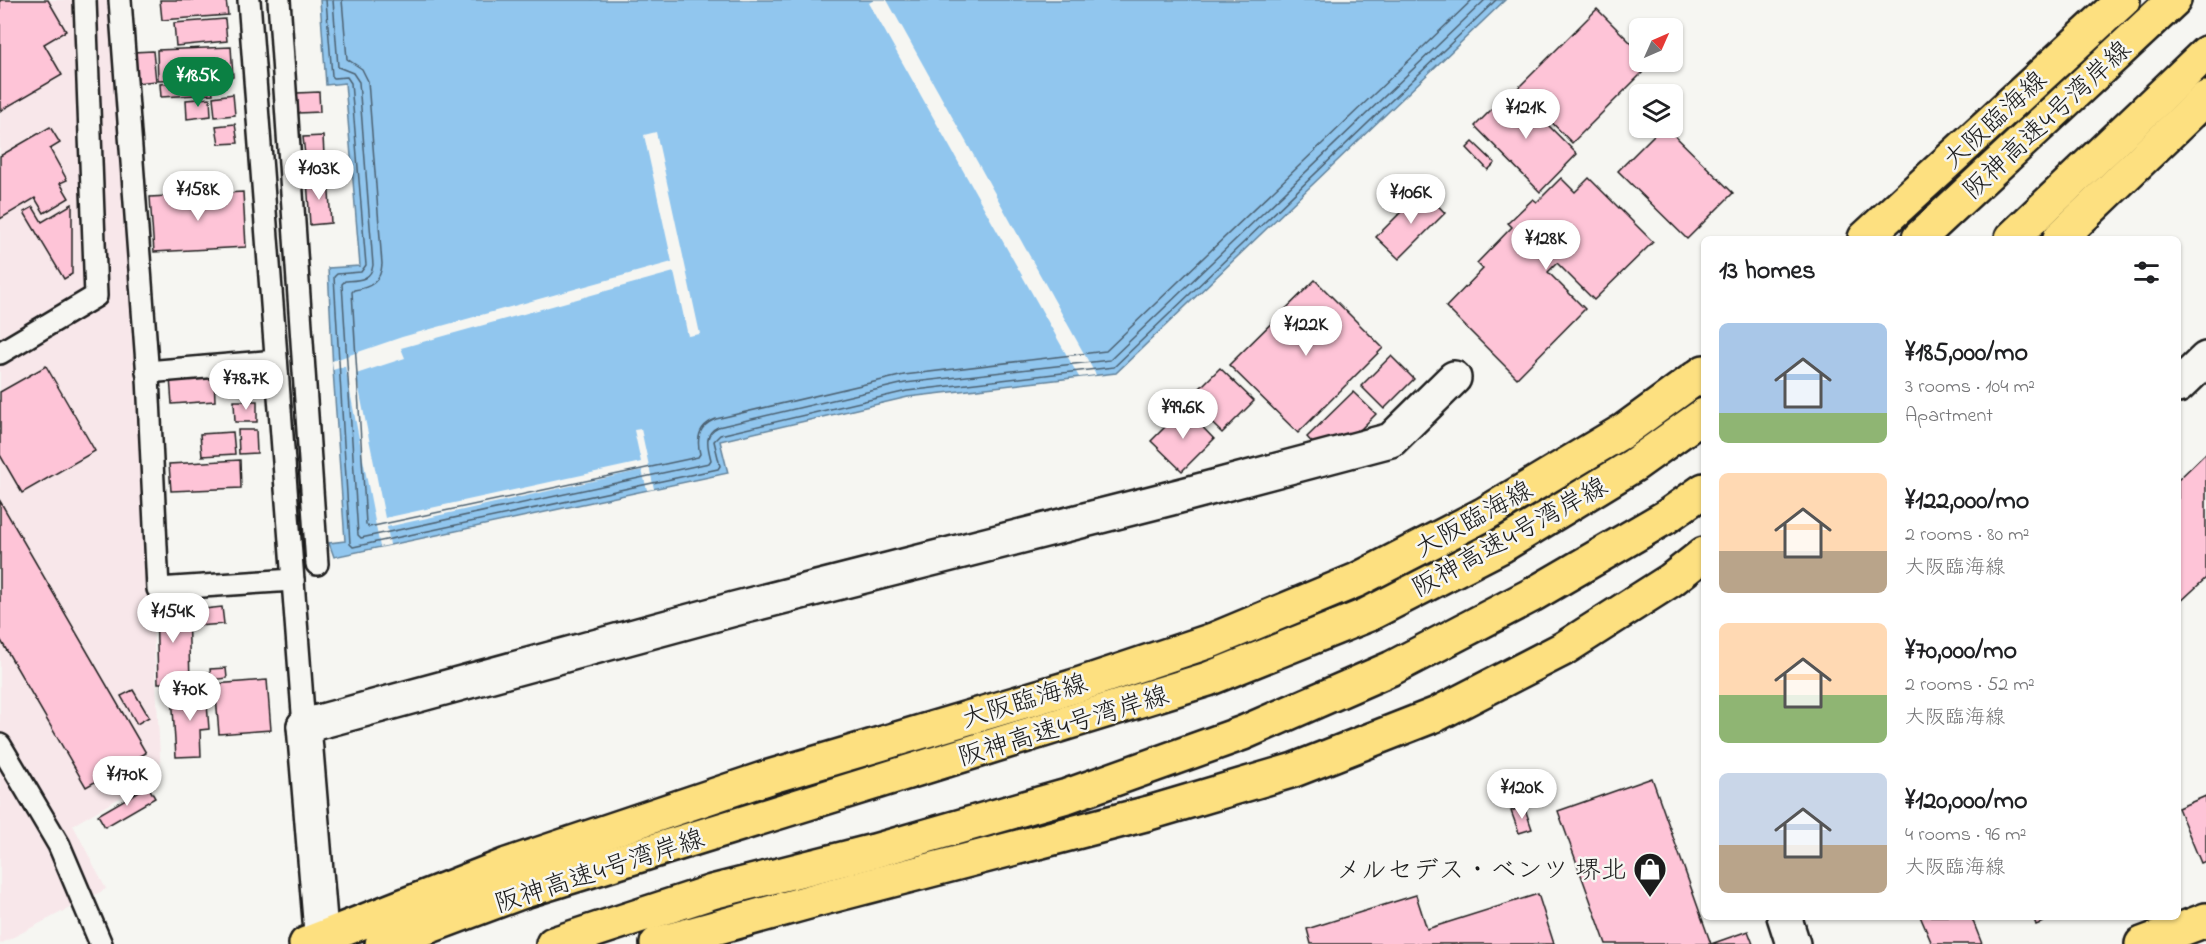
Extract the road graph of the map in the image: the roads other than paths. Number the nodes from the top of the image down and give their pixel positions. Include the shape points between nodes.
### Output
1 (85, 0) edge
2 (120, 0) edge
3 (249, 0) edge
4 (279, 0) edge
5 (2123, 0) edge
6 (2174, 0) edge
7 (2206, 53) edge
8 (2206, 98) edge
9 (1867, 236) edge
10 (1921, 236) edge
11 (2014, 236) edge
12 (2062, 236) edge
13 (0, 353) edge
14 (2206, 359) edge
15 (276, 361) junction
16 (147, 372) junction
17 (1701, 374) edge
18 (1454, 378) dead end
19 (2181, 383) edge
20 (1701, 417) edge
21 (1701, 492) edge
22 (1701, 556) edge
23 (317, 564) dead end
24 (293, 580) junction
25 (304, 726) junction
26 (0, 745) edge
27 (1785, 920) edge
28 (2206, 920) edge
29 (316, 942) edge
30 (101, 944) edge
31 (382, 944) edge
32 (553, 944) edge
33 (657, 944) edge
34 (1793, 944) edge
35 (2142, 944) edge

1 - 13 lane via 96,296
2 - 16 lane
3 - 15 lane
4 - 23 lane
5 - 9 main road, 大阪臨海線
6 - 10 main road, 阪神高速4号湾岸線
7 - 11 main road
8 - 12 main road
14 - 19 street
15 - 16 lane
15 - 24 lane
16 - 24 lane via 158,589
17 - 29 main road, 大阪臨海線 via 1623,431 1483,515 1357,580 1213,640 1072,687 758,780 507,865
18 - 25 street via 1391,440 734,609
20 - 31 main road, 阪神高速4号湾岸線 via 1635,465 1503,545 1367,615 1219,675 521,892
21 - 32 main road via 1666,517 1522,601 1392,668 1243,733 1067,796 712,892
22 - 33 main road via 1563,649 1437,714 1294,770 1149,813
24 - 25 lane
25 - 29 street
26 - 30 lane via 59,845
27 - 34 street
28 - 35 main road

